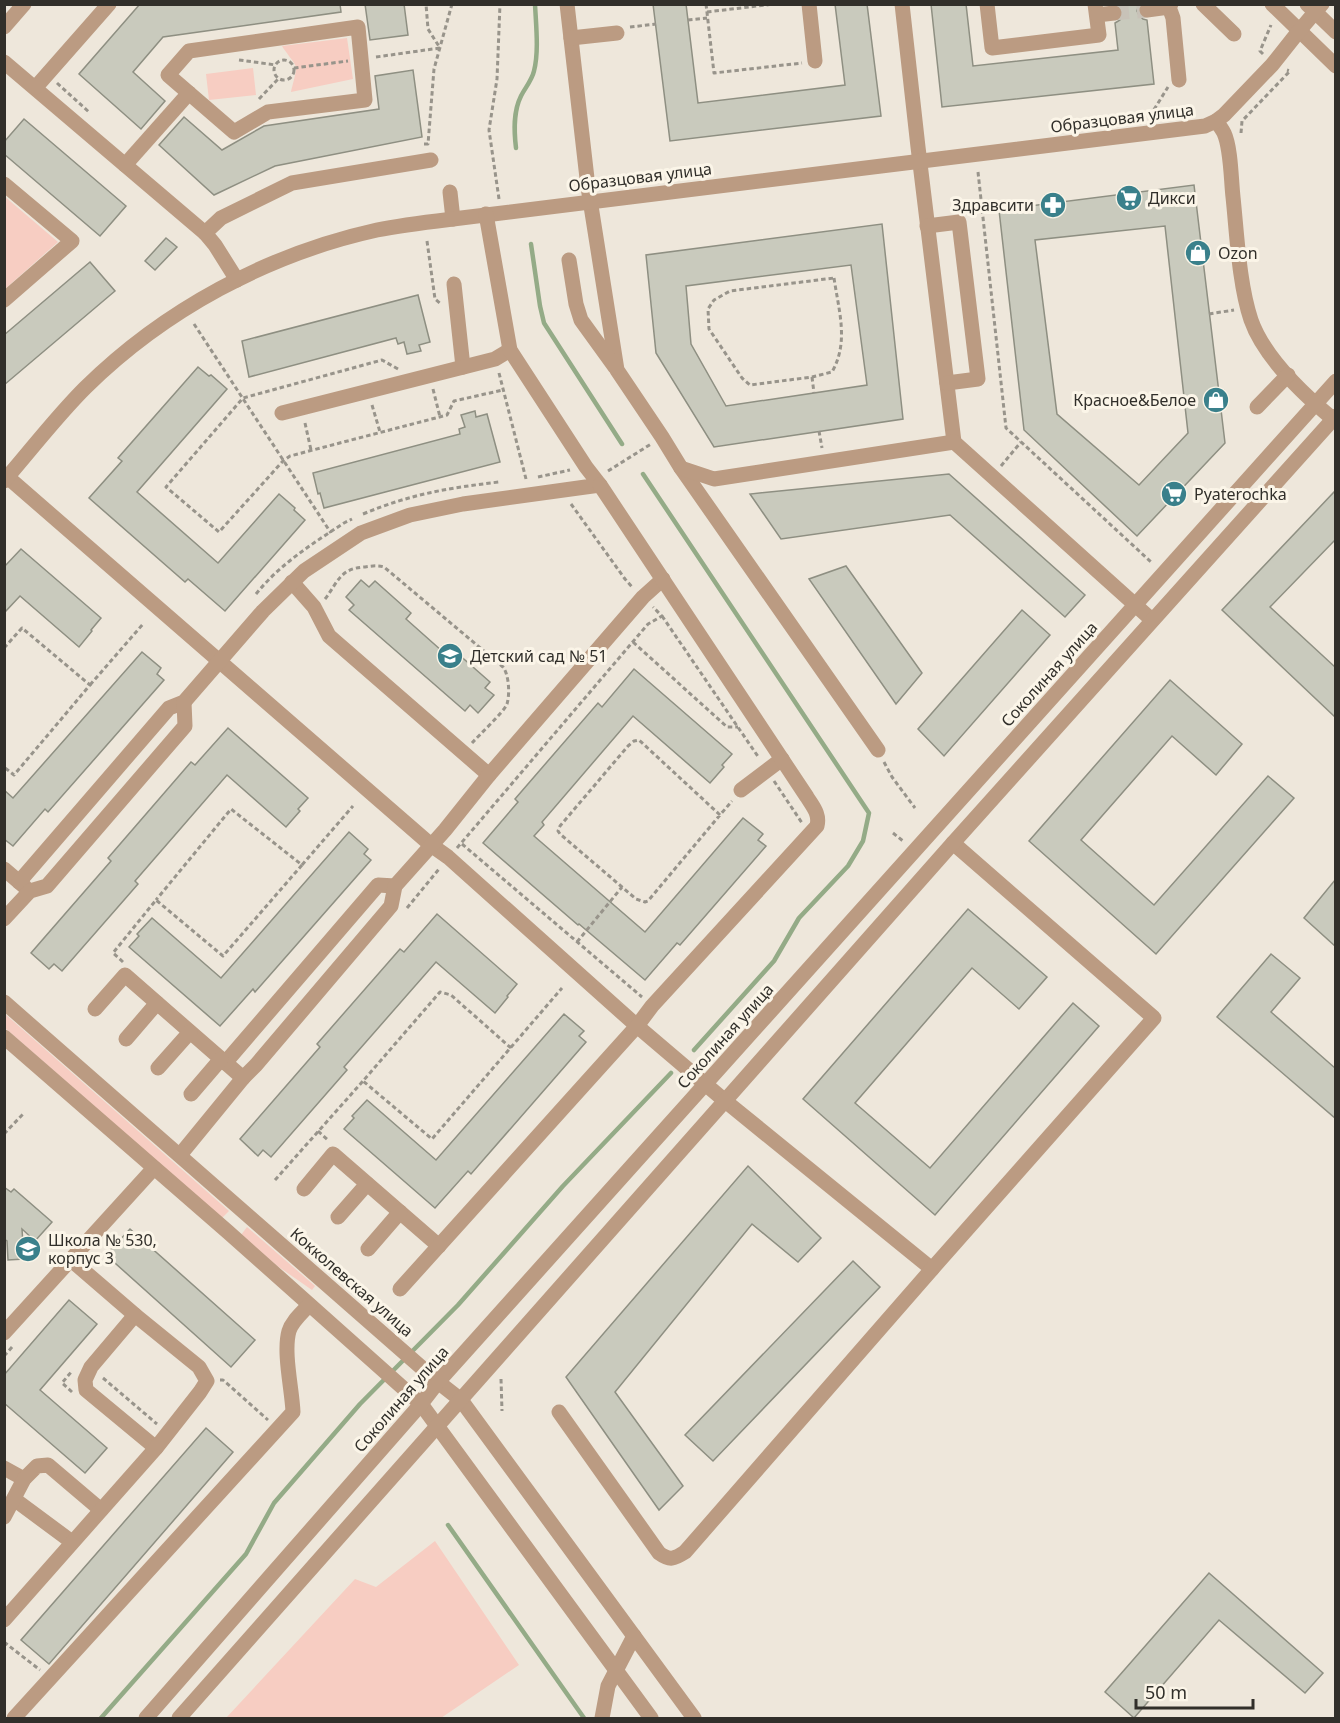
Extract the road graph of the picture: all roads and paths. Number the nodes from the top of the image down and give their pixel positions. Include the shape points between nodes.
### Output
1 (24, 4) edge
2 (109, 4) edge
3 (426, 4) edge
4 (452, 4) edge
5 (500, 4) edge
6 (567, 4) edge
7 (706, 4) edge
8 (774, 4) edge
9 (809, 4) edge
10 (902, 4) edge
11 (987, 4) edge
12 (1203, 4) edge
13 (1170, 6) edge
14 (1314, 7) edge
15 (1096, 10) edge
16 (1147, 10) dead end
17 (707, 12) junction
18 (1272, 12) edge
19 (1114, 13) tunnel mouth
20 (708, 18) junction
21 (688, 20) dead end
22 (656, 24) dead end
23 (4, 27) edge
24 (621, 30) joint
25 (1299, 31) junction
26 (1335, 32) edge
27 (1234, 34) dead end
28 (571, 38) junction
29 (440, 48) junction
30 (1260, 51) dead end
31 (361, 59) junction
32 (815, 61) joint
33 (4, 62) edge
34 (1335, 66) edge
35 (294, 68) junction
36 (1290, 71) dead end
37 (1178, 75) joint
38 (36, 87) junction
39 (189, 93) junction
40 (1150, 116) dead end
41 (1216, 121) junction
42 (1242, 138) dead end
43 (417, 145) dead end
44 (431, 160) dead end
45 (920, 161) junction
46 (125, 165) junction
47 (978, 172) dead end
48 (4, 184) edge
49 (450, 192) dead end
50 (500, 199) dead end
51 (591, 201) junction
52 (486, 214) junction
53 (453, 219) junction
54 (927, 226) junction
55 (205, 233) junction
56 (569, 260) dead end
57 (237, 280) junction
58 (454, 284) dead end
59 (4, 300) edge
60 (1248, 308) junction
61 (1209, 314) dead end
62 (194, 324) dead end
63 (510, 350) junction
64 (495, 359) junction
65 (464, 367) junction
66 (616, 370) junction
67 (1288, 375) junction
68 (429, 376) junction
69 (812, 377) junction
70 (1335, 381) edge
71 (946, 383) junction
72 (368, 391) junction
73 (814, 393) dead end
74 (1315, 404) junction
75 (1257, 407) dead end
76 (301, 408) junction
77 (282, 413) dead end
78 (440, 417) dead end
79 (1334, 417) edge
80 (380, 432) dead end
81 (662, 436) junction
82 (954, 442) junction
83 (1022, 442) junction
84 (311, 450) dead end
85 (681, 468) junction
86 (993, 477) junction
87 (6, 478) edge
88 (526, 479) dead end
89 (598, 482) junction
90 (340, 547) junction
91 (1151, 562) dead end
92 (663, 579) junction
93 (292, 582) junction
94 (1135, 604) junction
95 (314, 607) junction
96 (662, 616) dead end
97 (1152, 620) junction
98 (144, 624) dead end
99 (633, 642) dead end
100 (4, 648) edge
101 (220, 660) junction
102 (90, 685) junction
103 (184, 702) junction
104 (738, 727) junction
105 (878, 750) joint
106 (463, 753) junction
107 (782, 759) junction
108 (4, 767) edge
109 (767, 770) junction
110 (489, 775) junction
111 (741, 790) joint
112 (353, 806) dead end
113 (915, 808) dead end
114 (720, 814) junction
115 (445, 830) junction
116 (893, 832) dead end
117 (810, 834) junction
118 (906, 843) dead end
119 (953, 843) junction
120 (431, 844) junction
121 (302, 865) junction
122 (14, 880) edge
123 (395, 886) junction
124 (622, 886) junction
125 (156, 900) junction
126 (4, 919) edge
127 (578, 942) junction
128 (130, 968) dead end
129 (562, 988) dead end
130 (4, 1002) edge
131 (157, 1003) junction
132 (652, 1006) junction
133 (96, 1009) dead end
134 (637, 1026) junction
135 (190, 1032) junction
136 (4, 1037) edge
137 (126, 1039) dead end
138 (511, 1048) junction
139 (223, 1061) junction
140 (158, 1068) dead end
141 (243, 1078) junction
142 (363, 1081) junction
143 (706, 1085) junction
144 (191, 1094) dead end
145 (724, 1100) junction
146 (23, 1114) dead end
147 (318, 1131) junction
148 (4, 1134) edge
149 (336, 1146) dead end
150 (180, 1155) junction
151 (154, 1167) junction
152 (275, 1180) dead end
153 (367, 1184) junction
154 (304, 1189) dead end
155 (245, 1212) junction
156 (400, 1212) junction
157 (338, 1217) dead end
158 (228, 1232) junction
159 (439, 1246) junction
160 (368, 1249) dead end
161 (70, 1259) junction
162 (932, 1269) junction
163 (400, 1288) dead end
164 (309, 1305) junction
165 (135, 1315) junction
166 (4, 1333) edge
167 (84, 1367) junction
168 (501, 1379) dead end
169 (207, 1381) junction
170 (438, 1382) junction
171 (79, 1398) dead end
172 (461, 1400) junction
173 (421, 1404) junction
174 (502, 1410) dead end
175 (560, 1412) dead end
176 (437, 1427) junction
177 (278, 1429) junction
178 (167, 1433) junction
179 (156, 1448) junction
180 (4, 1468) edge
181 (24, 1479) junction
182 (14, 1499) junction
183 (101, 1510) junction
184 (4, 1516) edge
185 (72, 1542) junction
186 (4, 1620) edge
187 (634, 1636) junction
188 (4, 1642) edge
189 (616, 1670) junction
190 (46, 1674) dead end
191 (22, 1716) edge
192 (146, 1719) edge
193 (179, 1719) edge
194 (602, 1719) edge
195 (651, 1719) edge
196 (694, 1719) edge

1 - 23 street
2 - 38 street
3 - 29 path via 428,29
4 - 29 path
5 - 50 path via 497,79 489,130
6 - 28 street
7 - 17 path
8 - 17 path
9 - 32 street
10 - 45 street
11 - 15 street via 992,48 1099,35
12 - 27 street
13 - 16 street
13 - 37 street
14 - 25 street, Образцовая улица
14 - 26 street
15 - 19 street
17 - 20 path
18 - 25 street
18 - 30 path
20 - 21 path
20 - 32 path via 714,73
22 - 24 path
24 - 28 street
25 - 34 street
25 - 41 street, Образцовая улица via 1272,65
28 - 51 street
29 - 31 path
29 - 43 path via 434,69 428,144
31 - 35 path
31 - 39 street via 365,100 268,112 234,132
31 - 39 street via 358,27 189,51 168,75
33 - 38 street
35 - 35 path via 292,63 281,60 274,69 284,80 290,78
36 - 42 path via 1242,121
37 - 40 path
38 - 46 street
39 - 46 street
41 - 45 street, Образцовая улица via 1206,126
41 - 60 street via 1224,134 1228,156
44 - 55 street via 292,183 221,218
45 - 51 street, Образцовая улица
45 - 54 street
46 - 55 street
47 - 83 path via 1006,428
48 - 59 street via 72,241
49 - 53 street
51 - 52 street, Образцовая улица
51 - 66 street
52 - 53 street, Образцовая улица
52 - 63 street
53 - 57 street, Образцовая улица via 354,236
54 - 71 street
54 - 71 street via 959,222 976,357 978,379
55 - 57 street
56 - 66 street via 581,320
57 - 87 street, Образцовая улица via 171,318 110,364
58 - 65 street
60 - 61 path
60 - 67 street via 1262,342
62 - 90 path
63 - 64 street
63 - 89 street
64 - 65 street
64 - 88 path
65 - 68 street
66 - 81 street
67 - 74 street
67 - 75 street
68 - 72 street
68 - 78 path
69 - 69 path via 832,372 839,360 843,337 834,278 730,291 714,300 708,309 709,329 750,385
69 - 73 path
70 - 74 street, Соколиная улица
71 - 82 street
72 - 76 street
72 - 80 path
74 - 79 street
74 - 94 street, Соколиная улица
76 - 77 street
76 - 84 path
79 - 97 street
81 - 85 street
81 - 89 path
82 - 85 street via 714,478
82 - 86 street
83 - 86 path
83 - 91 path
85 - 105 street
86 - 94 street
87 - 101 street
89 - 90 street via 410,515 361,533
89 - 92 street
90 - 93 street
92 - 107 street
92 - 110 street via 643,597
93 - 95 street
93 - 101 street
94 - 97 street
94 - 143 street, Соколиная улица
95 - 106 street via 329,636
95 - 106 path via 349,569 384,567 503,667 508,679 507,705
96 - 104 path
97 - 119 street
98 - 102 path
99 - 104 path via 727,727
100 - 102 path via 22,628
101 - 103 street
101 - 120 street
102 - 108 path via 14,775
103 - 122 street via 169,708
103 - 122 street via 186,726 47,886
104 - 109 path
105 - 113 path
106 - 110 street
107 - 109 street
107 - 117 street via 818,815 817,826
109 - 111 street
109 - 117 path
110 - 115 street
111 - 114 path
112 - 121 path
114 - 124 path via 648,901 636,899
114 - 124 path via 639,740 634,741 558,831
115 - 120 street
115 - 127 path
116 - 118 path
117 - 132 street
119 - 145 street
119 - 162 street via 1154,1018
120 - 123 street
120 - 134 street
121 - 125 path via 223,956
121 - 125 path via 231,809
122 - 126 street
123 - 139 street via 378,885
123 - 141 street via 391,906
124 - 127 path
125 - 128 path via 113,953
127 - 132 path
129 - 138 path
130 - 150 street, Кокколевская улица
131 - 133 street via 125,975
131 - 135 street
131 - 137 street
132 - 134 street
134 - 143 street
134 - 159 street
135 - 139 street
135 - 140 street
136 - 151 street
138 - 142 path via 451,995 440,992
138 - 142 path via 432,1139
139 - 141 street
139 - 144 street
141 - 150 street
142 - 147 path
143 - 145 street
143 - 170 street, Соколиная улица
145 - 162 street
145 - 172 street
146 - 148 path
147 - 149 path
147 - 152 path
150 - 155 street, Кокколевская улица
151 - 158 street
151 - 161 street
153 - 154 street via 333,1155
153 - 156 street
153 - 157 street
155 - 158 street
155 - 170 street, Кокколевская улица
156 - 159 street
156 - 160 street
158 - 164 street
159 - 163 street
161 - 165 street
161 - 166 street
162 - 175 street via 685,1552 675,1558 659,1553
164 - 173 street
164 - 177 street via 290,1330 287,1346 293,1412
165 - 167 street
165 - 169 street via 200,1367
167 - 171 path via 62,1383
167 - 178 path
167 - 179 street via 86,1390
168 - 174 path
169 - 177 path via 223,1380
169 - 178 street
170 - 172 street, Кокколевская улица
170 - 173 street, Соколиная улица
172 - 176 street
172 - 187 street, Кокколевская улица
173 - 176 street
173 - 192 street, Соколиная улица
176 - 189 street
176 - 193 street
177 - 191 street
178 - 179 street
179 - 183 street
180 - 181 street
181 - 182 street
181 - 183 street via 37,1466 48,1465
182 - 184 street
182 - 185 street
183 - 185 street
185 - 186 street
187 - 189 street
187 - 196 street, Кокколевская улица
188 - 190 path
189 - 194 street via 608,1686
189 - 195 street

